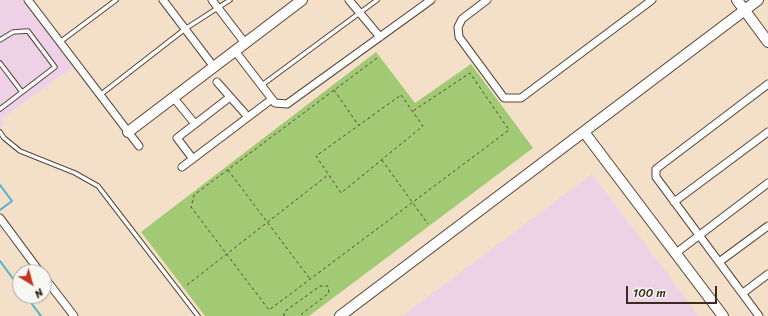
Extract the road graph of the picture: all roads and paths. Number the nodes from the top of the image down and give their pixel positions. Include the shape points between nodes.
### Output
1 (28, 0) edge
2 (116, 0) edge
3 (163, 0) edge
4 (212, 0) edge
5 (230, 0) edge
6 (302, 0) edge
7 (349, 0) edge
8 (377, 0) edge
9 (431, 0) edge
10 (487, 0) edge
11 (652, 0) edge
12 (737, 0) edge
13 (758, 0) edge
14 (218, 8) junction
15 (745, 10) junction
16 (359, 13) junction
17 (185, 29) junction
18 (380, 37) junction
19 (0, 40) edge
20 (60, 42) junction
21 (768, 42) edge
22 (245, 44) junction
23 (235, 51) junction
24 (377, 58) dead end
25 (0, 63) edge
26 (214, 67) junction
27 (218, 82) dead end
28 (768, 84) edge
29 (261, 85) junction
30 (334, 90) junction
31 (22, 92) junction
32 (100, 95) junction
33 (173, 97) junction
34 (230, 97) junction
35 (272, 99) junction
36 (0, 110) edge
37 (413, 111) junction
38 (248, 117) junction
39 (195, 124) junction
40 (358, 126) junction
41 (0, 132) edge
42 (128, 132) junction
43 (584, 132) junction
44 (768, 132) edge
45 (139, 146) dead end
46 (193, 159) junction
47 (381, 160) junction
48 (182, 167) dead end
49 (227, 170) junction
50 (329, 175) junction
51 (768, 183) edge
52 (412, 202) junction
53 (674, 202) junction
54 (0, 218) edge
55 (268, 222) junction
56 (428, 224) dead end
57 (768, 226) edge
58 (699, 235) junction
59 (676, 253) junction
60 (227, 254) junction
61 (719, 262) junction
62 (34, 264) edge
63 (768, 274) edge
64 (310, 279) junction
65 (187, 285) dead end
66 (52, 287) edge
67 (743, 293) junction
68 (74, 316) edge
69 (198, 316) edge
70 (284, 316) edge
71 (299, 316) edge
72 (340, 316) edge
73 (723, 316) edge
74 (759, 316) edge

1 - 20 street
2 - 20 lane
3 - 17 street
4 - 14 street
5 - 14 lane
6 - 22 street
7 - 16 street
8 - 16 lane
9 - 18 street
10 - 11 street via 462,19 458,27 459,38 504,98 521,98
12 - 15 street
13 - 15 street
14 - 17 lane
14 - 22 street
15 - 21 street
15 - 43 street
16 - 18 street
16 - 29 lane
17 - 26 street
17 - 32 lane
18 - 35 street via 287,104 275,103
19 - 31 lane via 13,32 28,32 55,67
20 - 32 street
22 - 23 street
23 - 26 street
23 - 29 street
24 - 30 path
25 - 31 lane
26 - 33 street
27 - 34 street
28 - 53 street via 656,169 656,177
29 - 35 street
30 - 40 path
30 - 49 path
31 - 36 lane
32 - 42 street
33 - 39 street
33 - 42 street
34 - 38 street
34 - 39 street
35 - 38 street
37 - 40 path via 401,95
37 - 47 path via 423,126
37 - 52 path via 470,73 509,130
38 - 46 street
39 - 46 street via 176,138
40 - 50 path via 316,156
41 - 69 lane via 20,151 75,173 98,186
42 - 45 street
43 - 59 street
43 - 72 street
44 - 53 street
46 - 48 street
47 - 50 path via 341,193
47 - 52 path
49 - 55 path
49 - 60 path via 194,195 191,207
50 - 55 path
51 - 58 street
52 - 56 path
52 - 64 path
53 - 58 street
54 - 62 street
55 - 60 path
55 - 64 path
57 - 61 street
58 - 59 street
58 - 61 street
59 - 73 street
60 - 64 path via 269,310
60 - 65 path
61 - 67 street
63 - 67 street
66 - 68 street
67 - 74 street
70 - 71 path via 284,312 320,286 328,286 329,293

